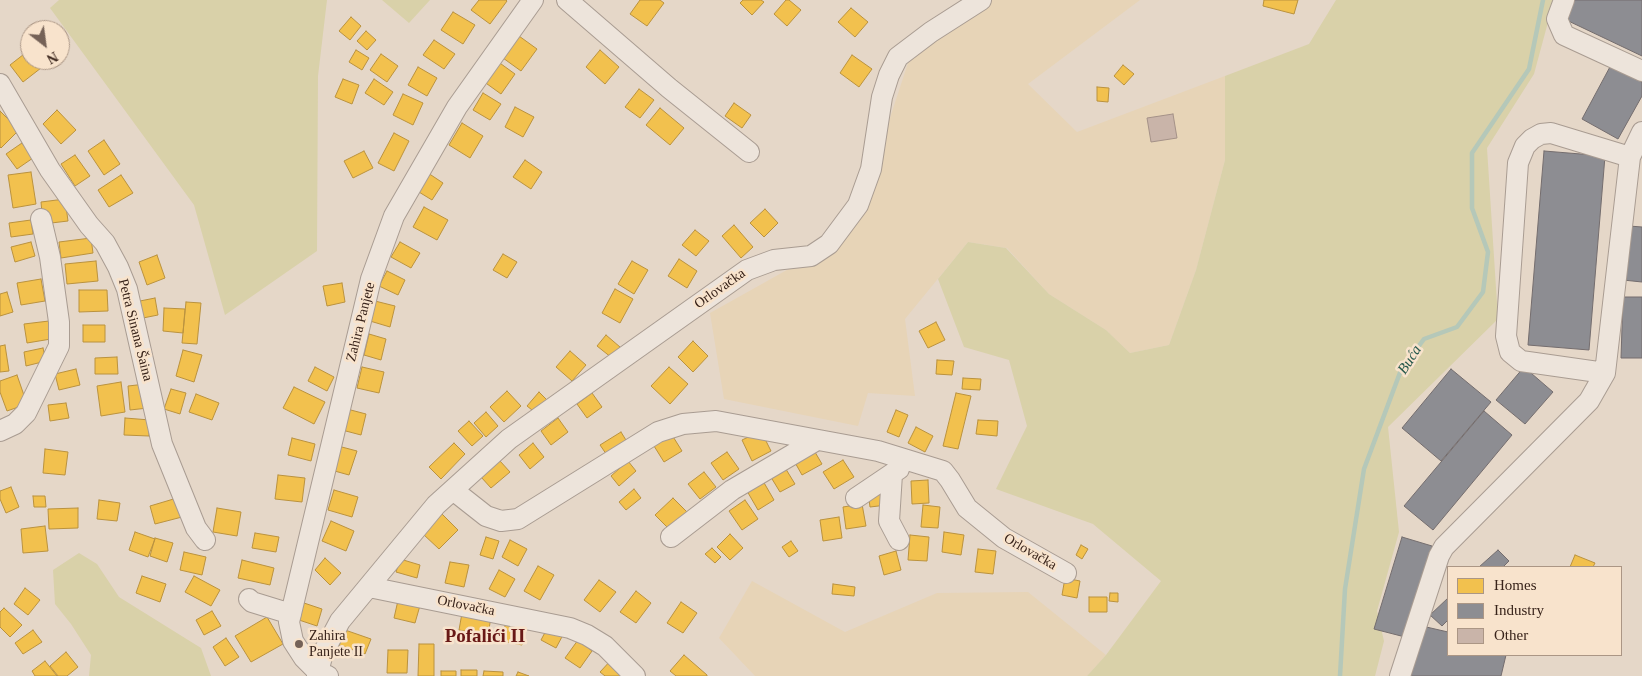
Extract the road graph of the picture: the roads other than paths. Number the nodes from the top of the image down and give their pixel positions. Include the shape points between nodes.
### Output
1 (533, 0) edge
2 (567, 0) edge
3 (981, 0) edge
4 (1564, 0) edge
5 (1642, 72) edge
6 (0, 84) edge
7 (1642, 132) edge
8 (749, 152) dead end
9 (1630, 157) junction
10 (41, 219) dead end
11 (1605, 372) junction
12 (0, 431) edge
13 (817, 440) junction
14 (908, 462) junction
15 (892, 474) junction
16 (453, 490) junction
17 (856, 498) dead end
18 (671, 537) dead end
19 (205, 540) dead end
20 (899, 540) dead end
21 (1066, 573) dead end
22 (369, 587) junction
23 (249, 599) dead end
24 (291, 614) junction
25 (321, 675) edge
26 (635, 676) edge
27 (1400, 676) edge

1 - 24 street, Zahira Panjete via 457,107 394,216 371,279
2 - 8 street
3 - 16 street, Orlovačka via 898,57 882,97 871,169 858,205 829,244 811,256 774,260 747,270 509,440
4 - 5 street via 1557,19 1564,34
6 - 19 street, Petra Sinana Šaina via 50,170 105,243 118,267 127,289 162,444 196,528
7 - 9 street
9 - 11 street
9 - 11 street via 1551,133 1532,139 1525,146 1518,163 1506,336 1510,352 1521,361
10 - 12 street via 50,257 59,346 26,413 15,424
11 - 27 street via 1589,401 1444,547
13 - 14 street, Orlovačka via 878,451
13 - 16 street, Orlovačka via 716,421 683,424 658,432 518,519 501,521 486,516
13 - 18 street via 732,490
14 - 15 street
14 - 21 street, Orlovačka via 942,471 967,508 1004,538
15 - 17 street
15 - 20 street via 889,521
16 - 22 street, Orlovačka via 436,505
22 - 25 street, Orlovačka via 340,620 330,637 323,653
22 - 26 street, Orlovačka via 570,628 605,646
23 - 24 street
24 - 25 street, Zahira Panjete via 289,622 293,640 304,658

